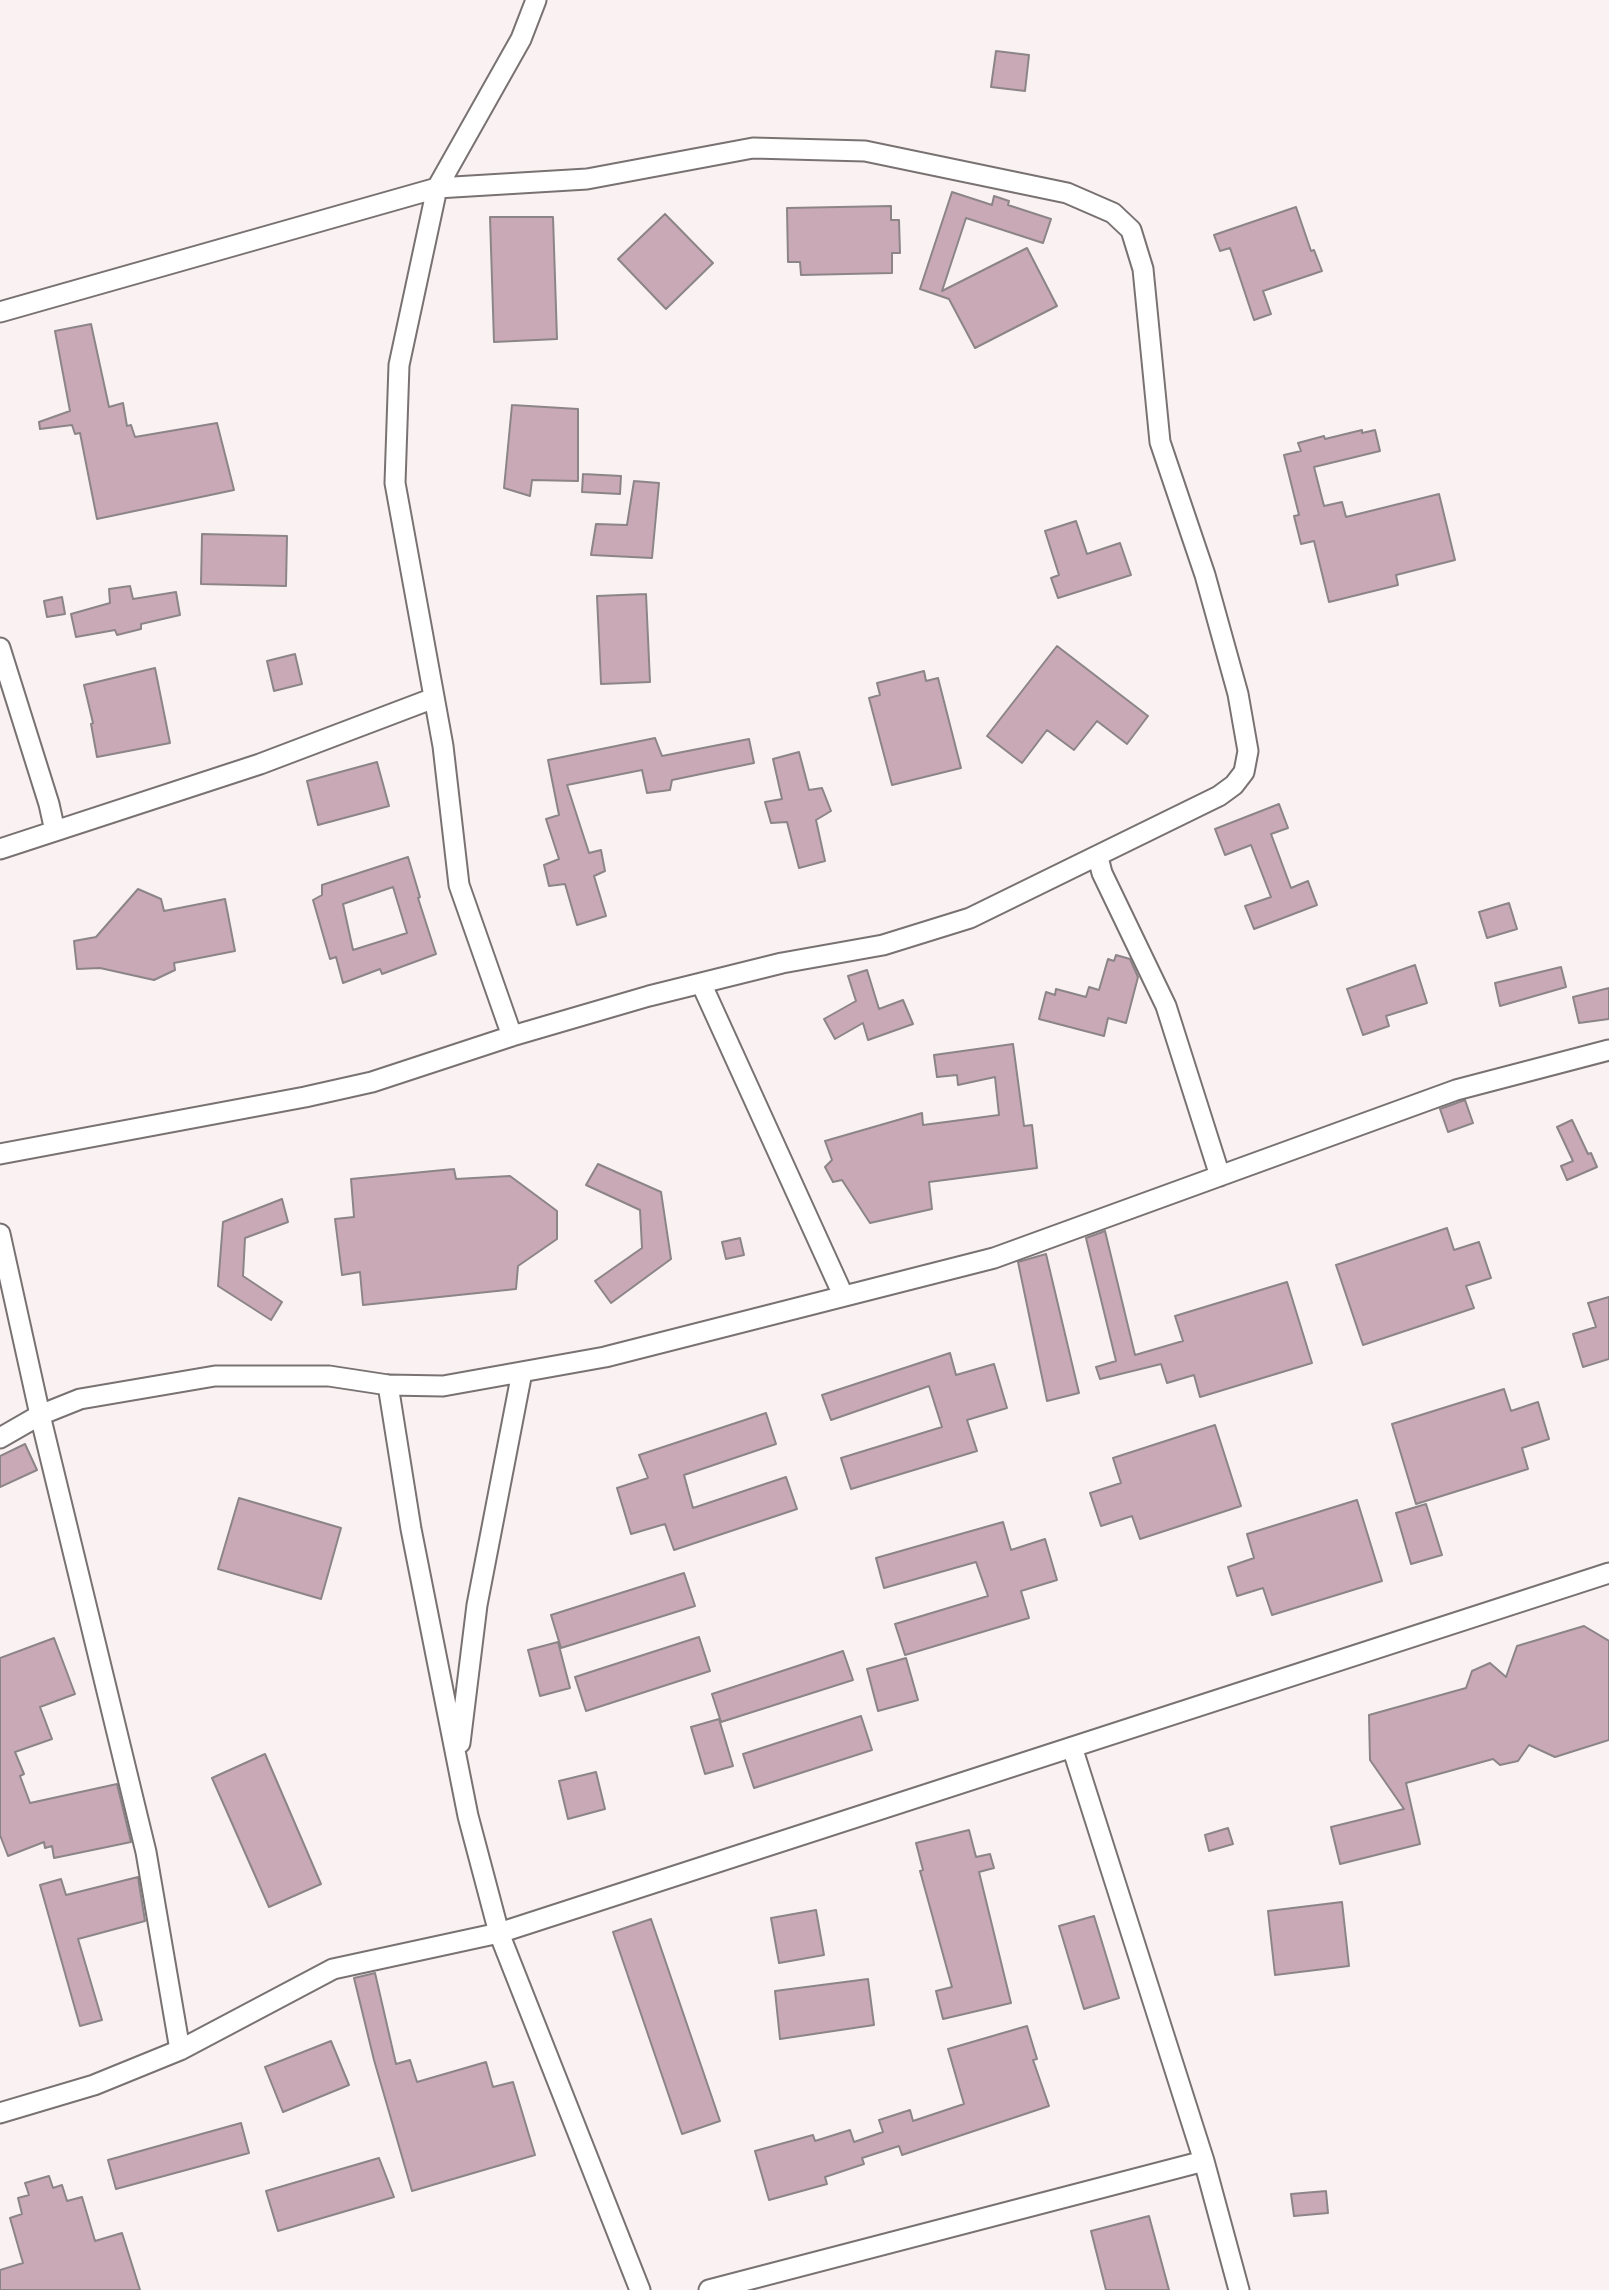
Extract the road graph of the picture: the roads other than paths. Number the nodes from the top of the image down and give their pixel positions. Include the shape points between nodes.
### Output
1 (536, 0) edge
2 (437, 188) junction
3 (0, 312) edge
4 (0, 648) edge
5 (434, 698) junction
6 (55, 831) junction
7 (0, 849) edge
8 (1098, 857) junction
9 (701, 983) junction
10 (512, 1036) junction
11 (1609, 1050) edge
12 (0, 1154) edge
13 (1220, 1176) junction
14 (0, 1234) edge
15 (843, 1296) junction
16 (522, 1372) junction
17 (387, 1385) junction
18 (40, 1415) junction
19 (0, 1438) edge
20 (1609, 1573) edge
21 (1072, 1747) junction
22 (457, 1761) junction
23 (499, 1933) junction
24 (180, 2050) junction
25 (0, 2113) edge
26 (1204, 2161) junction
27 (640, 2290) edge
28 (709, 2290) edge
29 (1239, 2290) edge

1 - 2 street via 521,39
2 - 3 street
2 - 5 street via 399,365 394,483
2 - 8 street via 587,179 753,148 865,151 1067,193 1113,213 1131,230 1143,269 1160,442 1205,575 1238,694 1248,751 1244,772 1219,796
4 - 6 street
5 - 6 street via 260,764
5 - 10 street via 459,885
6 - 7 street
8 - 9 street via 970,918 883,945
8 - 13 street via 1166,1006
9 - 10 street
9 - 15 street
10 - 12 street via 372,1082
11 - 13 street via 1457,1090
13 - 15 street via 994,1258
14 - 18 street
15 - 16 street via 605,1357
16 - 17 street via 443,1386
16 - 22 street via 477,1605
17 - 18 street via 329,1376 215,1376 80,1399
17 - 22 street
18 - 19 street
18 - 24 street via 146,1852
20 - 21 street
21 - 23 street
21 - 26 street
22 - 23 street
23 - 24 street via 333,1969
23 - 27 street
24 - 25 street via 94,2085
26 - 28 street
26 - 29 street

